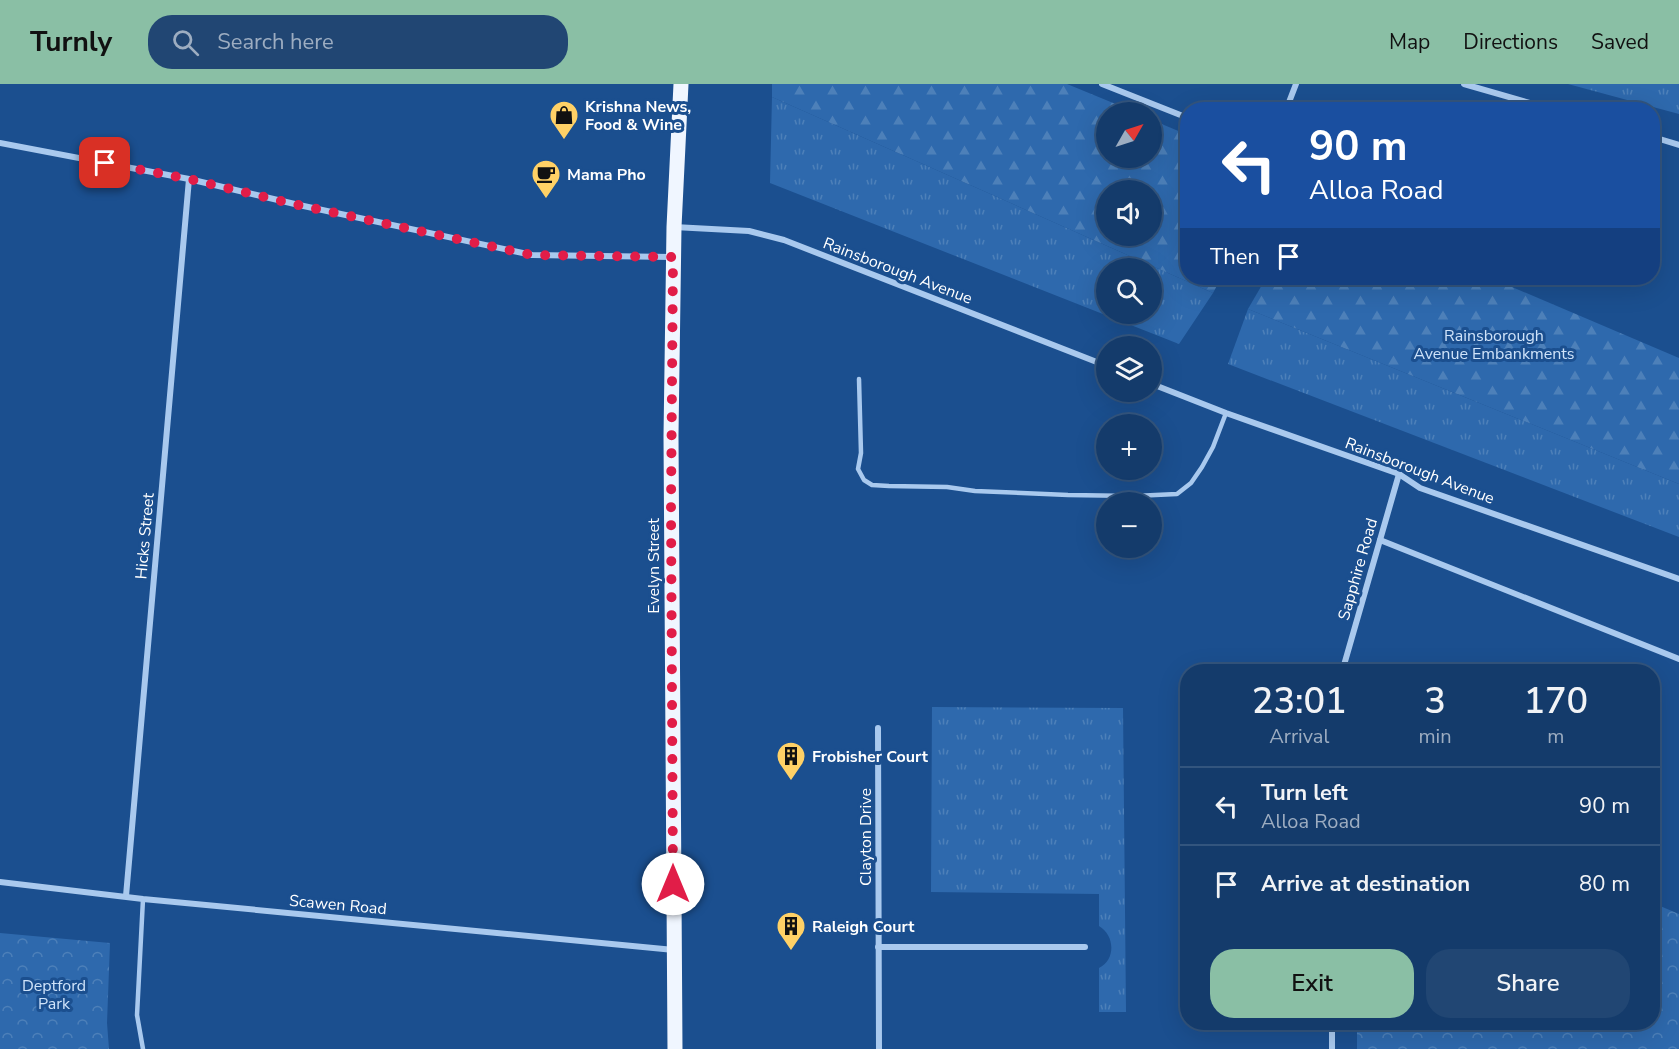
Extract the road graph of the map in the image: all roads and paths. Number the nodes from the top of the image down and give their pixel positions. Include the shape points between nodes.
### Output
1 (681, 84) edge
2 (1102, 84) edge
3 (1296, 84) edge
4 (1464, 84) edge
5 (1289, 102) edge
6 (1526, 102) edge
7 (1180, 115) edge
8 (1660, 139) edge
9 (0, 143) edge
10 (1679, 145) edge
11 (189, 179) junction
12 (674, 226) junction
13 (673, 257) junction
14 (1096, 362) edge
15 (859, 379) dead end
16 (1162, 388) edge
17 (1226, 413) junction
18 (1399, 474) junction
19 (1380, 540) junction
20 (1679, 579) edge
21 (1679, 659) edge
22 (1344, 664) edge
23 (878, 728) dead end
24 (0, 882) edge
25 (126, 896) junction
26 (143, 899) junction
27 (878, 947) junction
28 (1085, 947) dead end
29 (674, 950) junction
30 (1332, 1030) edge
31 (143, 1049) edge
32 (675, 1049) edge
33 (879, 1049) edge
34 (1332, 1049) edge

1 - 12 main road, Evelyn Street
2 - 7 street
3 - 5 street
4 - 6 street
8 - 10 street
9 - 11 street
11 - 13 street via 532,255
11 - 25 street, Hicks Street
12 - 13 main road, Evelyn Street
12 - 14 street, Rainsborough Avenue via 749,231 784,240
13 - 29 main road, Evelyn Street
15 - 17 lane via 858,470 864,480 880,486 1068,495 1177,494 1202,467
16 - 17 street, Rainsborough Avenue
17 - 18 street, Rainsborough Avenue
18 - 19 street, Sapphire Road
18 - 20 street, Rainsborough Avenue via 1420,488
19 - 21 street
19 - 22 street, Sapphire Road
23 - 27 street, Clayton Drive
24 - 25 street, Scawen Road
25 - 26 street, Scawen Road
26 - 29 street, Scawen Road
26 - 31 lane via 137,1015
27 - 28 street
27 - 33 street, Clayton Drive
29 - 32 main road, Evelyn Street
30 - 34 street

